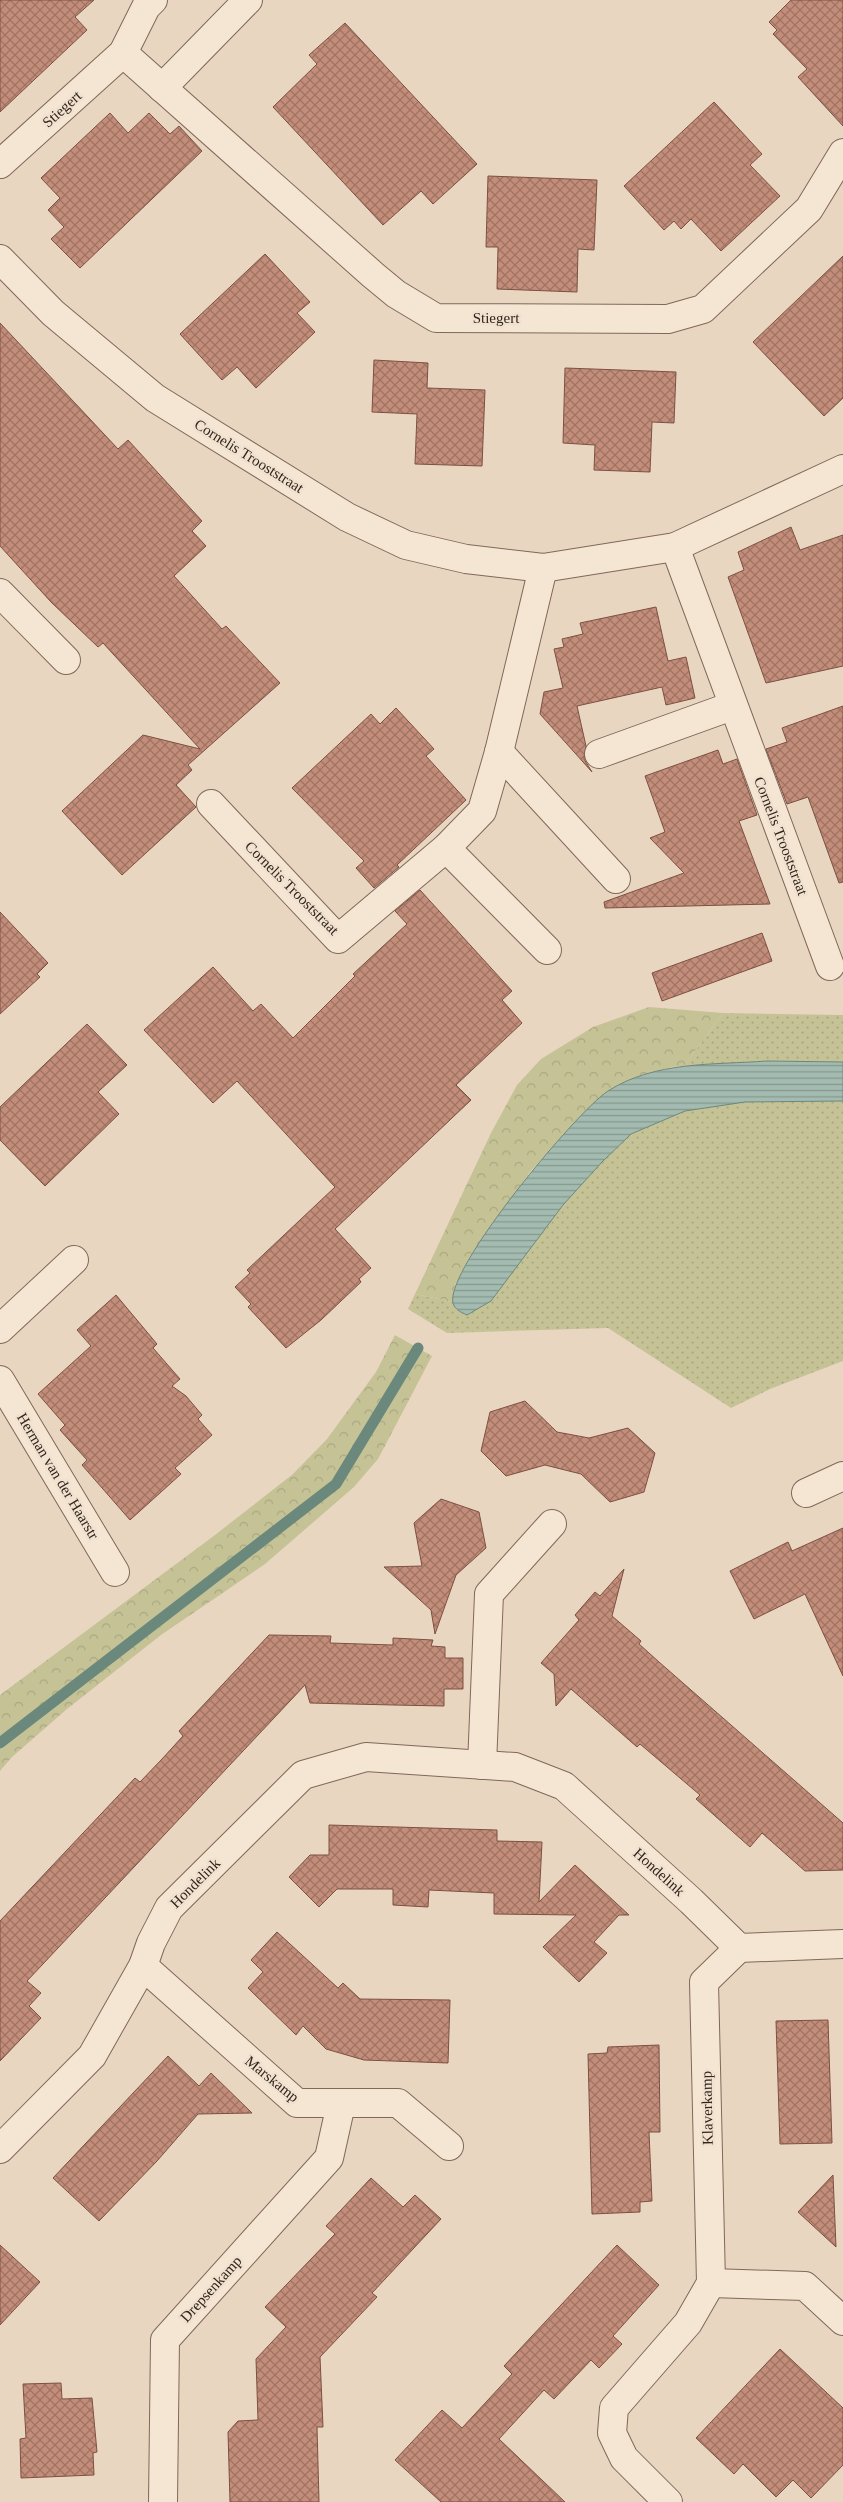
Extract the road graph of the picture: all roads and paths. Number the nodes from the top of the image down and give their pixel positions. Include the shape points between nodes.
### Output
1 (153, 0) edge
2 (248, 0) edge
3 (123, 53) junction
4 (162, 88) junction
5 (843, 153) edge
6 (0, 164) edge
7 (0, 259) edge
8 (843, 469) edge
9 (675, 547) junction
10 (543, 568) junction
11 (0, 593) edge
12 (66, 660) dead end
13 (732, 706) junction
14 (499, 752) junction
15 (599, 754) dead end
16 (211, 804) dead end
17 (446, 848) junction
18 (616, 879) dead end
19 (547, 950) dead end
20 (830, 966) dead end
21 (74, 1260) dead end
22 (0, 1329) edge
23 (0, 1380) edge
24 (843, 1476) edge
25 (806, 1493) dead end
26 (552, 1524) dead end
27 (115, 1572) dead end
28 (482, 1765) junction
29 (843, 1944) edge
30 (739, 1948) junction
31 (143, 1966) junction
32 (342, 2104) junction
33 (449, 2146) dead end
34 (0, 2149) edge
35 (711, 2283) junction
36 (843, 2321) edge
37 (163, 2502) edge
38 (668, 2502) edge

1 - 3 street, Stiegert via 146,7
2 - 4 street
3 - 4 street, Stiegert
3 - 6 street, Stiegert
4 - 5 street, Stiegert via 373,275 396,294 436,318 668,319 703,309 809,209
7 - 10 street, Cornelis Trooststraat via 53,313 155,398 348,517 406,545 466,559
8 - 9 street, Cornelis Trooststraat
9 - 10 street, Cornelis Trooststraat
9 - 13 street, Cornelis Trooststraat
10 - 14 street, Cornelis Trooststraat
11 - 12 street
13 - 15 street
13 - 20 street, Cornelis Trooststraat
14 - 17 street, Cornelis Trooststraat via 482,811
14 - 18 street
16 - 17 street, Cornelis Trooststraat via 338,940
17 - 19 street
21 - 22 street
23 - 27 street, Herman van der Haarstr
24 - 25 street
26 - 28 street via 489,1594
28 - 30 street, Hondelink via 515,1767 564,1786
28 - 31 street, Hondelink via 366,1757 303,1775 169,1908
29 - 30 street
30 - 35 street, Klaverkamp via 704,1982
31 - 32 street, Marskamp via 297,2103
31 - 34 street, Hondelink via 92,2056
32 - 33 street, Marskamp via 398,2103
32 - 37 street, Drepsenkamp via 329,2158 165,2340
35 - 36 street via 805,2286
35 - 38 street via 688,2323 614,2408 612,2433 624,2458

